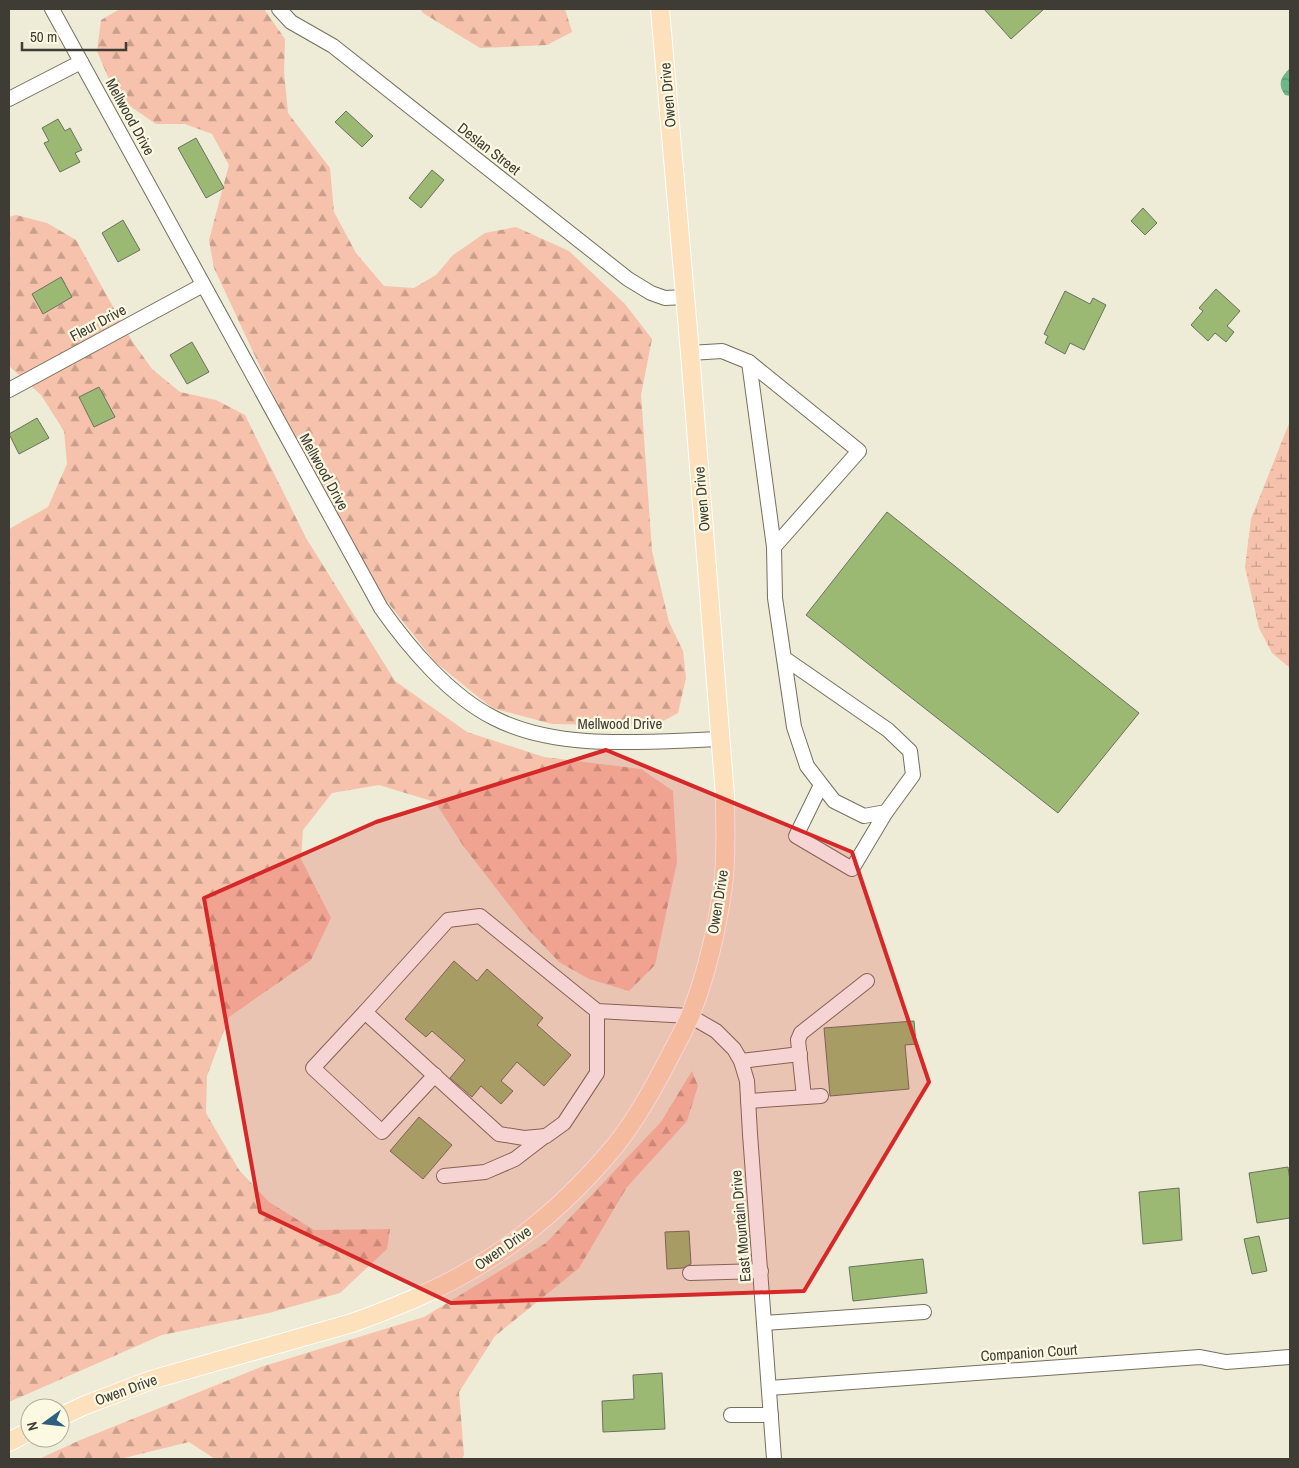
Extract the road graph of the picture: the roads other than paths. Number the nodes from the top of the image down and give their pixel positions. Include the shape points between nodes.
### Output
1 (52, 9) edge
2 (279, 9) edge
3 (660, 9) edge
4 (81, 62) junction
5 (9, 99) edge
6 (203, 286) junction
7 (685, 297) junction
8 (690, 353) junction
9 (749, 362) junction
10 (9, 390) edge
11 (774, 547) junction
12 (784, 658) junction
13 (722, 740) junction
14 (821, 785) junction
15 (886, 812) junction
16 (867, 981) dead end
17 (597, 1011) junction
18 (365, 1012) junction
19 (690, 1016) junction
20 (800, 1054) junction
21 (741, 1061) junction
22 (435, 1076) junction
23 (821, 1096) dead end
24 (804, 1097) junction
25 (748, 1101) junction
26 (546, 1136) junction
27 (444, 1176) dead end
28 (761, 1271) junction
29 (690, 1273) dead end
30 (924, 1312) dead end
31 (764, 1323) junction
32 (1290, 1357) edge
33 (769, 1388) junction
34 (70, 1412) edge
35 (771, 1415) junction
36 (731, 1416) dead end
37 (774, 1459) edge

1 - 4 street, Mellwood Drive
2 - 7 street, Deslan Street via 291,22 333,46 628,279 665,298
3 - 7 main road, Owen Drive
4 - 5 street
4 - 6 street, Mellwood Drive
6 - 10 street, Fleur Drive
6 - 13 street, Mellwood Drive via 381,608 399,634 448,685 494,718 551,737 600,742
7 - 8 main road, Owen Drive
8 - 9 street via 722,351
8 - 13 main road, Owen Drive
9 - 11 street
9 - 11 street via 860,451
11 - 12 street via 775,598
12 - 14 street via 794,727 807,766
12 - 15 street via 888,730 910,751 913,775
13 - 19 main road, Owen Drive via 726,843 723,886 705,971
14 - 15 street via 834,801 864,816
14 - 15 street via 796,836 852,869
16 - 20 street via 803,1030 798,1040
17 - 18 street via 480,916 448,920
17 - 19 street
17 - 26 street via 596,1073 564,1123
18 - 22 street
18 - 22 street via 313,1068 375,1126 382,1132
19 - 21 street, East Mountain Drive via 716,1031
19 - 34 main road, Owen Drive via 657,1082 616,1145 533,1227 476,1267 375,1315 151,1380
20 - 21 street
20 - 24 street
21 - 25 street, East Mountain Drive
22 - 26 street via 498,1134 524,1138
23 - 24 street
24 - 25 street
25 - 28 street, East Mountain Drive
26 - 27 street via 515,1159 485,1172
28 - 29 street
28 - 31 street, East Mountain Drive
30 - 31 street
31 - 33 street, East Mountain Drive
32 - 33 street, Companion Court via 1226,1362 1200,1357
33 - 35 street, East Mountain Drive
35 - 36 street
35 - 37 street, East Mountain Drive

